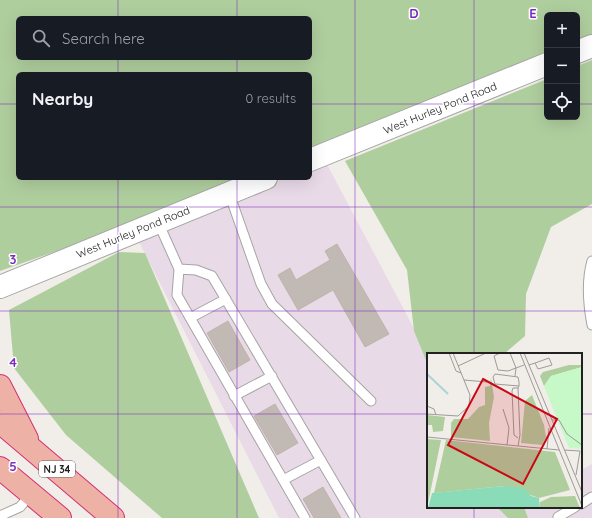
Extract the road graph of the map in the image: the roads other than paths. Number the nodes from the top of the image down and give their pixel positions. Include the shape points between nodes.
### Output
1 (592, 46) edge
2 (580, 51) edge
3 (544, 65) edge
4 (312, 159) edge
5 (261, 180) edge
6 (229, 193) junction
7 (158, 222) junction
8 (592, 261) edge
9 (179, 269) junction
10 (0, 287) edge
11 (226, 299) junction
12 (190, 318) junction
13 (592, 325) edge
14 (272, 376) junction
15 (0, 386) edge
16 (234, 396) junction
17 (371, 401) dead end
18 (0, 422) edge
19 (32, 448) junction
20 (321, 460) junction
21 (0, 468) edge
22 (283, 480) junction
23 (31, 494) junction
24 (592, 497) edge
25 (582, 503) edge
26 (573, 508) edge
27 (0, 516) edge
28 (558, 517) dead end
29 (60, 518) edge
30 (113, 518) edge
31 (305, 518) edge
32 (355, 518) edge

1 - 2 street
3 - 4 street, West Hurley Pond Road
5 - 6 street, West Hurley Pond Road
6 - 7 street, West Hurley Pond Road
6 - 17 lane via 261,284 272,304
7 - 9 lane
7 - 10 street, West Hurley Pond Road
8 - 13 lane via 588,288
9 - 11 lane via 196,270 212,276
9 - 12 lane via 177,295
11 - 12 lane
11 - 14 lane
12 - 16 lane
14 - 16 lane
14 - 20 lane
15 - 19 highway
16 - 22 lane
18 - 19 highway, NJ 34
19 - 30 highway, NJ 34
20 - 22 lane
20 - 32 lane
21 - 23 highway
22 - 31 lane
23 - 27 lane via 20,507
23 - 29 highway
24 - 25 lane
26 - 28 lane

